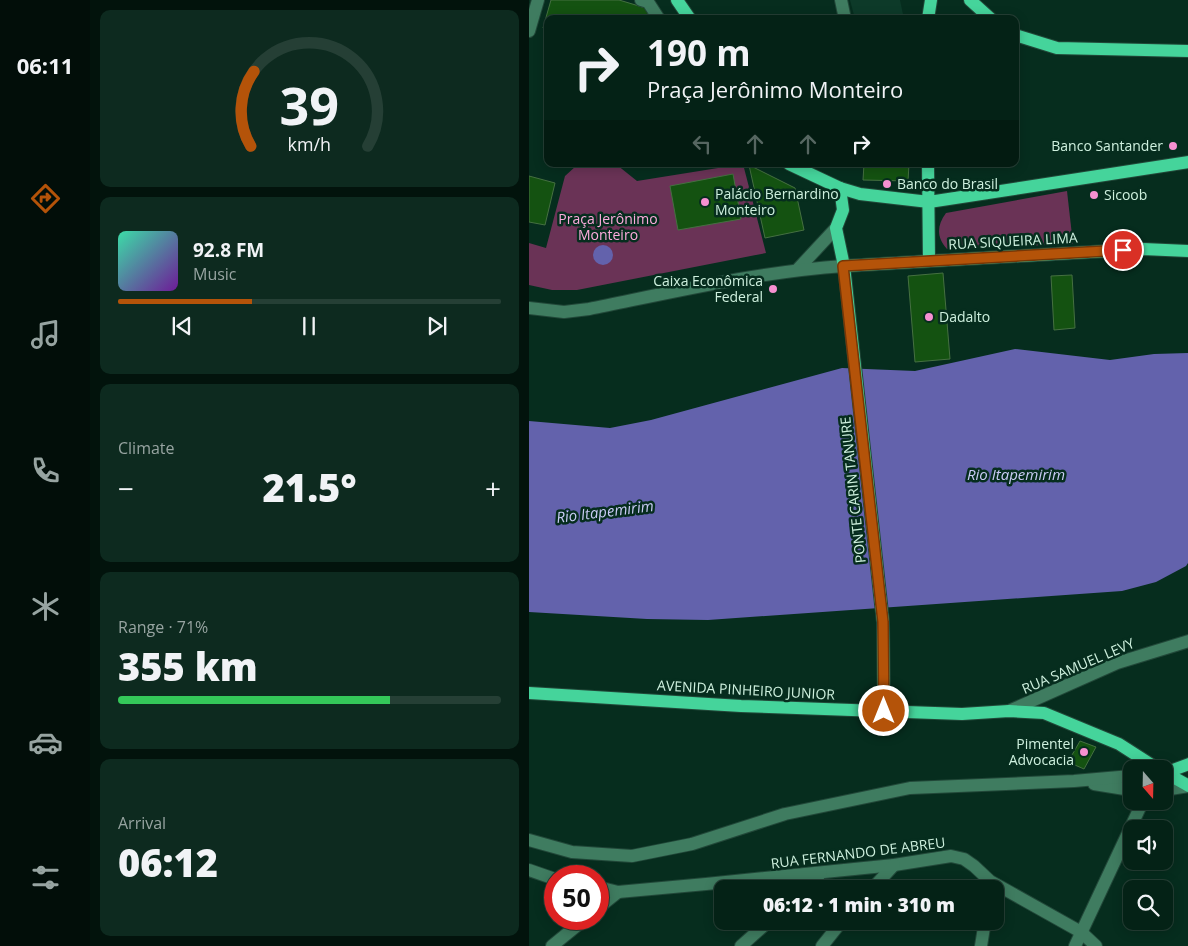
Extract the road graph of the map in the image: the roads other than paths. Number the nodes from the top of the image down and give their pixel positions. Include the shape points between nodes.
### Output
1 (538, 0) edge
2 (641, 0) edge
3 (677, 0) edge
4 (841, 0) edge
5 (931, 0) edge
6 (970, 0) edge
7 (656, 15) edge
8 (687, 15) edge
9 (844, 15) edge
10 (929, 15) edge
11 (987, 15) edge
12 (529, 31) edge
13 (1019, 36) edge
14 (1188, 51) edge
15 (1188, 162) edge
16 (795, 167) edge
17 (928, 167) edge
18 (840, 188) junction
19 (929, 202) junction
20 (836, 228) junction
21 (1188, 251) edge
22 (929, 260) junction
23 (843, 266) junction
24 (797, 270) junction
25 (529, 308) edge
26 (1188, 642) edge
27 (529, 693) edge
28 (884, 711) junction
29 (1009, 711) junction
30 (1144, 760) edge
31 (1188, 764) edge
32 (1173, 770) edge
33 (1123, 777) edge
34 (1173, 778) edge
35 (1075, 781) junction
36 (1188, 786) edge
37 (1173, 788) edge
38 (1123, 789) edge
39 (1139, 810) edge
40 (529, 840) edge
41 (894, 865) junction
42 (529, 870) edge
43 (821, 872) junction
44 (544, 875) edge
45 (813, 880) edge
46 (880, 880) edge
47 (985, 880) edge
48 (609, 890) edge
49 (618, 892) junction
50 (1004, 893) edge
51 (609, 899) edge
52 (572, 930) edge
53 (759, 930) edge
54 (835, 930) edge
55 (984, 930) edge
56 (1081, 932) junction
57 (552, 946) edge
58 (741, 946) edge
59 (822, 946) edge
60 (981, 946) edge
61 (1075, 946) edge
62 (1096, 946) edge

1 - 12 street
2 - 7 street via 648,2
3 - 8 main road
4 - 9 street
5 - 10 main road
6 - 11 main road
13 - 14 main road via 1057,48
15 - 19 main road
16 - 18 main road
17 - 19 main road
18 - 19 main road via 885,199
18 - 20 main road via 843,210
19 - 22 main road
20 - 23 main road
20 - 24 street
21 - 22 main road, RUA SIQUEIRA LIMA via 1143,249
22 - 23 main road
23 - 24 street
23 - 28 main road, PONTE CARIN TANURE via 883,622
24 - 25 street via 589,309 564,312
26 - 29 street, RUA SAMUEL LEVY via 1117,663
27 - 28 main road, AVENIDA PINHEIRO JUNIOR
28 - 29 main road, AVENIDA PINHEIRO JUNIOR via 962,714
29 - 30 main road, AVENIDA PINHEIRO JUNIOR via 1044,712 1119,744
31 - 32 main road
33 - 35 street
34 - 36 main road
35 - 38 street
35 - 40 street via 910,788 785,814 692,844 632,856 572,852
36 - 37 street
39 - 56 street
41 - 43 street, RUA FERNANDO DE ABREU
41 - 46 street
41 - 47 street, RUA FERNANDO DE ABREU via 951,856 974,866
42 - 44 street
43 - 45 street
43 - 49 street, RUA FERNANDO DE ABREU
48 - 49 street, RUA FERNANDO DE ABREU
49 - 51 street
50 - 56 street, RUA FERNANDO DE ABREU
52 - 57 street
53 - 58 street
54 - 59 street
55 - 60 street
56 - 61 street
56 - 62 street, RUA FERNANDO DE ABREU

